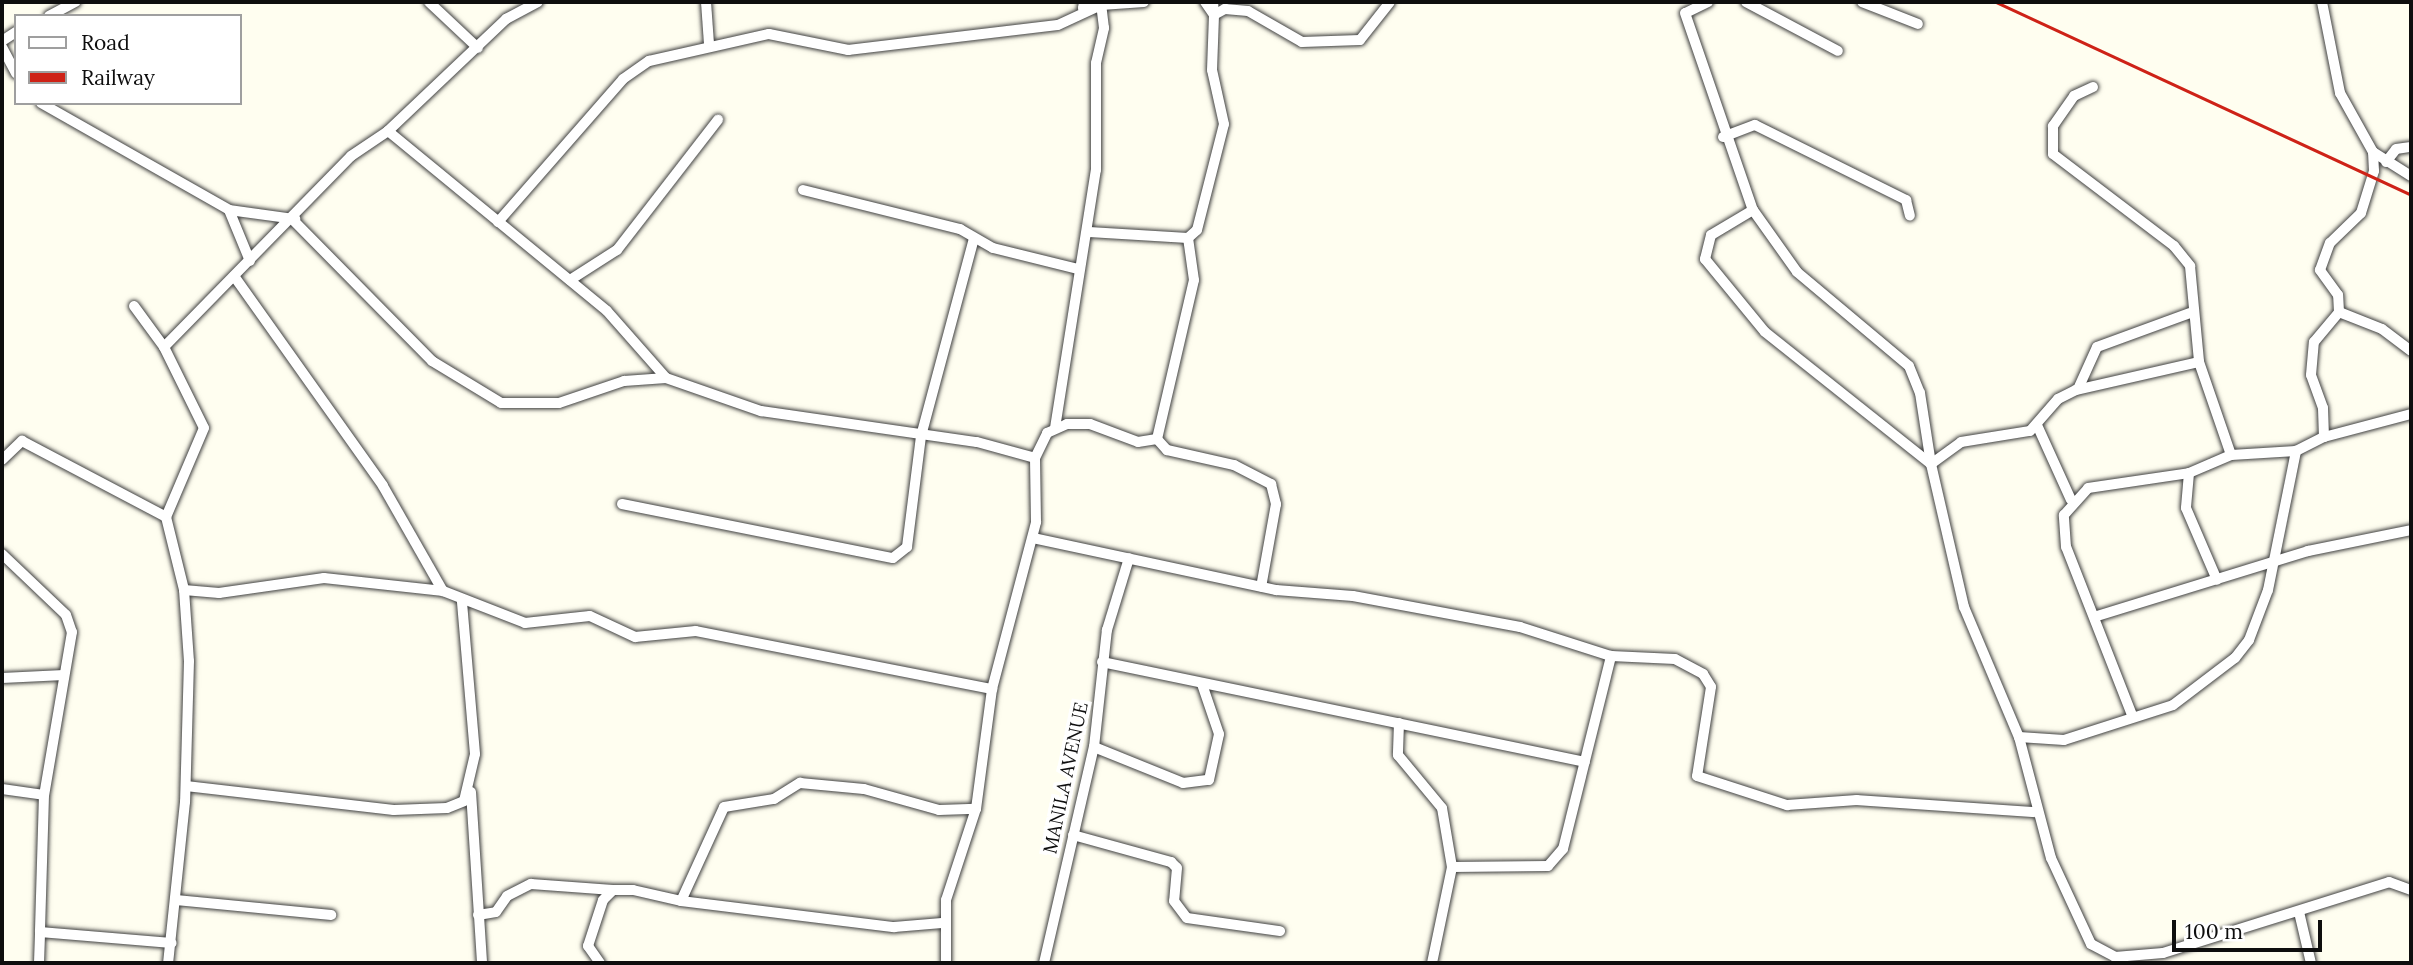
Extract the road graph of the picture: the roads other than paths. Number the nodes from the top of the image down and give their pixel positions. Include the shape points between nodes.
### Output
1 (75, 2) edge
2 (429, 2) edge
3 (538, 2) edge
4 (706, 2) edge
5 (1084, 2) edge
6 (1144, 2) edge
7 (1205, 2) edge
8 (1213, 2) edge
9 (1390, 2) edge
10 (1708, 2) edge
11 (1746, 2) edge
12 (1862, 2) edge
13 (2322, 2) edge
14 (1101, 5) junction
15 (1683, 7) edge
16 (53, 14) edge
17 (1214, 15) junction
18 (1918, 24) dead end
19 (709, 44) junction
20 (2, 47) edge
21 (478, 48) junction
22 (1838, 51) dead end
23 (14, 69) edge
24 (2092, 87) dead end
25 (45, 105) edge
26 (718, 120) dead end
27 (388, 131) junction
28 (1723, 137) junction
29 (2411, 147) edge
30 (2373, 152) junction
31 (2386, 162) junction
32 (2411, 176) edge
33 (803, 190) dead end
34 (229, 210) junction
35 (1753, 210) junction
36 (1910, 216) dead end
37 (295, 220) junction
38 (498, 222) junction
39 (1089, 232) junction
40 (974, 237) junction
41 (1188, 238) junction
42 (250, 261) junction
43 (1078, 269) junction
44 (234, 276) junction
45 (570, 280) junction
46 (134, 306) dead end
47 (2339, 312) junction
48 (2190, 313) junction
49 (164, 347) junction
50 (2411, 351) edge
51 (2199, 362) junction
52 (666, 378) junction
53 (2076, 390) junction
54 (2411, 414) edge
55 (2036, 425) junction
56 (1055, 428) junction
57 (921, 436) junction
58 (2324, 437) junction
59 (1157, 439) junction
60 (2296, 451) junction
61 (2231, 455) junction
62 (1035, 458) junction
63 (2, 460) edge
64 (1931, 464) junction
65 (2189, 473) junction
66 (2071, 500) junction
67 (622, 504) dead end
68 (166, 517) junction
69 (2411, 530) edge
70 (1032, 538) junction
71 (2, 554) edge
72 (1129, 558) junction
73 (2273, 564) junction
74 (2217, 580) junction
75 (1261, 587) junction
76 (184, 590) junction
77 (443, 592) junction
78 (463, 601) junction
79 (2097, 616) junction
80 (1611, 656) junction
81 (1102, 662) junction
82 (64, 675) junction
83 (2, 678) edge
84 (1202, 684) junction
85 (992, 689) junction
86 (2132, 715) junction
87 (1399, 723) junction
88 (2019, 737) junction
89 (1094, 747) junction
90 (1585, 762) junction
91 (186, 786) junction
92 (2, 789) edge
93 (471, 790) junction
94 (44, 795) junction
95 (976, 809) junction
96 (2035, 812) junction
97 (1073, 835) junction
98 (1452, 867) junction
99 (613, 890) junction
100 (2411, 890) edge
101 (176, 900) junction
102 (681, 901) junction
103 (2299, 912) junction
104 (331, 915) dead end
105 (478, 915) junction
106 (942, 923) junction
107 (1280, 931) dead end
108 (40, 932) junction
109 (172, 943) junction
110 (38, 963) edge
111 (168, 963) edge
112 (482, 963) edge
113 (600, 963) edge
114 (946, 963) edge
115 (1044, 963) edge
116 (1432, 963) edge
117 (2311, 963) edge

1 - 16 street
2 - 21 street
3 - 21 street via 522,7
4 - 19 street
5 - 14 street via 1083,8
6 - 14 street
7 - 17 street
8 - 17 street
9 - 17 street via 1360,40 1302,42 1248,11 1225,9
10 - 15 street
11 - 22 street
12 - 18 street
13 - 30 street via 2340,93
14 - 19 street via 1058,25 848,50 769,34
14 - 39 street
15 - 28 street
17 - 41 street via 1209,36 1222,145 1203,218
19 - 38 street via 649,61 623,79
20 - 23 street
21 - 27 street
24 - 48 street via 2074,96 2053,126 2053,154 2174,246 2190,266
25 - 34 street
26 - 45 street via 617,250
27 - 37 street via 343,163
27 - 38 street
28 - 35 street
28 - 36 street via 1755,125 1906,200
29 - 31 street via 2396,149
30 - 31 street
30 - 47 street via 2374,171 2361,213 2330,243 2320,270 2338,295
31 - 32 street
33 - 40 street
34 - 37 street
34 - 42 street
35 - 64 street via 1797,272 1909,366 1920,393
35 - 64 street via 1711,235 1705,259 1718,282 1765,332
37 - 42 street
37 - 52 street via 432,361 500,403 559,403 624,381
38 - 45 street
39 - 41 street
39 - 43 street
40 - 43 street
40 - 57 street
41 - 59 street via 1194,279
42 - 44 street
43 - 56 street
44 - 49 street
44 - 77 street via 383,486
45 - 52 street
46 - 49 street
47 - 50 street via 2382,329
47 - 58 street via 2314,342 2311,375 2323,408
48 - 51 street via 2199,330
48 - 53 street via 2097,347 2086,384
49 - 68 street via 204,428
51 - 53 street
51 - 61 street
52 - 57 street via 761,411
53 - 55 street via 2058,399
54 - 58 street
55 - 64 street via 2019,436 1951,445
55 - 66 street
56 - 59 street via 1090,424 1126,439
56 - 62 street
57 - 62 street via 978,442
57 - 67 street via 907,547 893,558
58 - 60 street
59 - 75 street via 1167,450 1234,465 1271,484 1276,504
60 - 61 street
60 - 73 street
61 - 65 street
62 - 70 street
63 - 68 street via 23,441
64 - 88 street via 1964,607
65 - 66 street via 2088,488
65 - 74 street via 2186,508
66 - 79 street via 2064,515 2066,547
68 - 76 street
69 - 73 street
70 - 72 street
70 - 85 street
71 - 82 street via 66,615 72,632
72 - 75 street
72 - 81 street, MANILA AVENUE
73 - 74 street
73 - 86 street via 2249,640 2235,658 2173,705
74 - 79 street
75 - 80 street via 1520,627
76 - 77 street via 219,593 324,578
76 - 91 street
77 - 78 street
78 - 85 street via 525,623 590,616 635,637 696,631
78 - 93 street via 475,754
79 - 86 street
80 - 90 street
80 - 96 street via 1675,659 1703,674 1712,699 1697,776 1798,806 1857,800
81 - 84 street
81 - 89 street, MANILA AVENUE
82 - 83 street
82 - 94 street
84 - 87 street
84 - 89 street via 1219,734 1209,780 1183,783
85 - 95 street
86 - 88 street via 2064,740
87 - 90 street
87 - 98 street via 1398,755 1442,808
88 - 96 street
89 - 97 street, MANILA AVENUE
90 - 98 street via 1563,849 1548,866
91 - 93 street via 411,811 447,808
91 - 101 street
92 - 94 street
93 - 105 street
94 - 108 street
95 - 102 street via 939,810 864,789 793,785 774,799 720,811
95 - 106 street
96 - 103 street via 2078,919 2102,952 2132,958 2163,953
97 - 107 street via 1171,862 1177,868 1174,901 1187,919
97 - 115 street, MANILA AVENUE
98 - 116 street
99 - 102 street
99 - 105 street via 531,884 507,896 496,912
99 - 113 street via 592,923 588,946
100 - 103 street via 2389,882
101 - 104 street
101 - 109 street
102 - 106 street via 894,928
103 - 117 street
105 - 112 street
106 - 114 street
108 - 109 street
108 - 110 street
109 - 111 street

